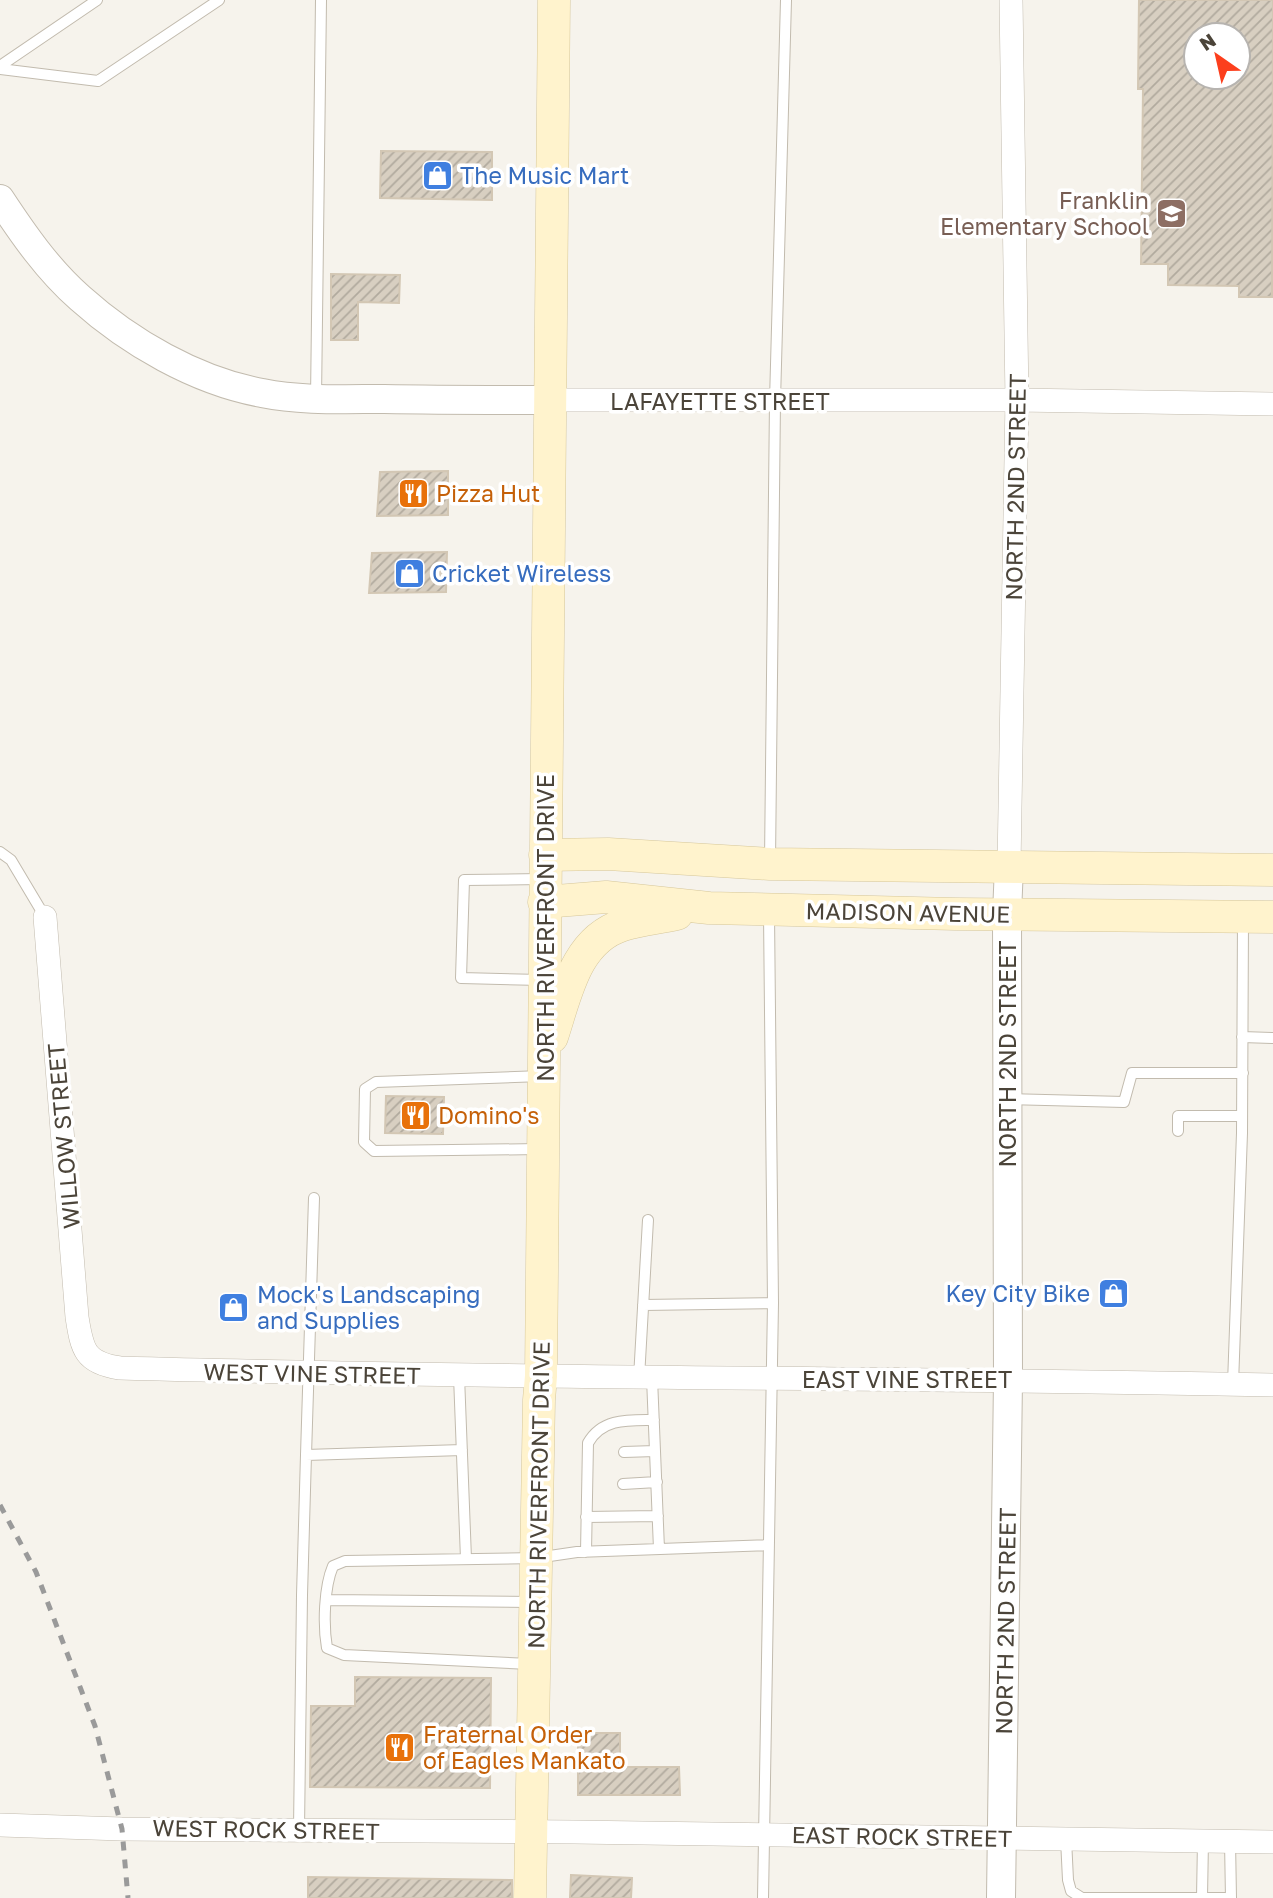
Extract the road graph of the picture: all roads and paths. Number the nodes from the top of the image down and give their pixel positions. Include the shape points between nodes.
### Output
1 (97, 0) edge
2 (219, 0) edge
3 (321, 0) edge
4 (554, 0) edge
5 (786, 0) edge
6 (1010, 0) edge
7 (0, 68) edge
8 (0, 199) edge
9 (316, 399) junction
10 (548, 400) junction
11 (1017, 400) junction
12 (775, 401) junction
13 (1273, 404) edge
14 (0, 852) edge
15 (770, 864) junction
16 (1009, 866) junction
17 (1273, 870) edge
18 (544, 878) junction
19 (709, 908) junction
20 (769, 909) junction
21 (1007, 914) junction
22 (45, 916) joint
23 (1258, 917) edge
24 (544, 980) junction
25 (1242, 1037) junction
26 (1273, 1038) edge
27 (544, 1069) junction
28 (1242, 1073) junction
29 (1007, 1099) junction
30 (1242, 1116) junction
31 (1178, 1131) dead end
32 (543, 1149) junction
33 (314, 1198) dead end
34 (648, 1220) dead end
35 (773, 1303) junction
36 (643, 1305) junction
37 (86, 1355) joint
38 (307, 1373) junction
39 (459, 1376) junction
40 (541, 1376) junction
41 (646, 1378) junction
42 (772, 1379) junction
43 (1008, 1380) junction
44 (1233, 1384) junction
45 (1273, 1385) edge
46 (654, 1420) junction
47 (462, 1450) junction
48 (655, 1451) junction
49 (624, 1452) dead end
50 (306, 1455) junction
51 (657, 1482) junction
52 (623, 1484) dead end
53 (658, 1516) junction
54 (586, 1517) junction
55 (768, 1545) junction
56 (659, 1549) junction
57 (586, 1552) junction
58 (537, 1558) junction
59 (466, 1559) junction
60 (327, 1600) junction
61 (536, 1602) junction
62 (535, 1664) junction
63 (0, 1825) edge
64 (299, 1829) junction
65 (532, 1833) junction
66 (762, 1834) junction
67 (1002, 1838) junction
68 (1066, 1839) junction
69 (1203, 1840) junction
70 (1230, 1841) junction
71 (1273, 1842) edge
72 (1202, 1897) edge
73 (530, 1898) edge
74 (763, 1898) edge
75 (1001, 1898) edge
76 (1225, 1898) edge
77 (1231, 1898) edge

1 - 7 lane
2 - 7 lane via 98,81
3 - 9 lane
4 - 10 main road, NORTH RIVERFRONT DRIVE
5 - 12 lane
6 - 11 street, NORTH 2ND STREET
8 - 9 street, LAFAYETTE STREET via 78,297 138,341 216,380 261,393
9 - 10 street, LAFAYETTE STREET
10 - 12 street, LAFAYETTE STREET
10 - 18 main road, NORTH RIVERFRONT DRIVE
11 - 12 street, LAFAYETTE STREET
11 - 13 street, LAFAYETTE STREET
11 - 16 street, NORTH 2ND STREET
12 - 15 lane
14 - 22 lane via 11,860
15 - 16 main road, MADISON AVENUE
15 - 18 main road, MADISON AVENUE via 608,854
16 - 17 main road, MADISON AVENUE
16 - 21 street, NORTH 2ND STREET
18 - 19 main road, MADISON AVENUE via 606,897
18 - 24 main road, NORTH RIVERFRONT DRIVE
18 - 24 lane via 464,880 461,978
19 - 20 main road, MADISON AVENUE
19 - 27 main road via 621,926 592,944 574,973
20 - 21 main road, MADISON AVENUE
20 - 35 lane
21 - 23 main road, MADISON AVENUE
21 - 29 street, NORTH 2ND STREET
22 - 37 street, WILLOW STREET via 77,1317
23 - 25 lane
24 - 27 main road, NORTH RIVERFRONT DRIVE
25 - 26 lane
25 - 28 lane
27 - 32 main road, NORTH RIVERFRONT DRIVE
27 - 32 lane via 376,1082 365,1089 364,1142 374,1152
28 - 29 lane via 1132,1073 1124,1102
28 - 30 lane
29 - 43 street, NORTH 2ND STREET
30 - 31 lane via 1178,1116
30 - 44 lane
32 - 40 main road, NORTH RIVERFRONT DRIVE
33 - 38 lane
34 - 36 lane
35 - 36 lane
35 - 42 lane
36 - 41 lane
37 - 38 street, WEST VINE STREET via 101,1366 120,1368
38 - 39 street, WEST VINE STREET
38 - 50 lane
39 - 40 street, WEST VINE STREET
39 - 47 lane
40 - 41 street, EAST VINE STREET
40 - 58 main road, NORTH RIVERFRONT DRIVE
41 - 42 street, EAST VINE STREET
41 - 46 lane
42 - 43 street, EAST VINE STREET
42 - 55 lane
43 - 44 street, EAST VINE STREET
43 - 67 street, NORTH 2ND STREET
44 - 45 street, EAST VINE STREET
46 - 48 lane
46 - 54 lane via 615,1421 594,1432 588,1443 592,1485
47 - 50 lane
47 - 59 lane
48 - 49 lane
48 - 51 lane
50 - 64 lane
51 - 52 lane
51 - 53 lane
53 - 54 lane
53 - 56 lane
54 - 57 lane
55 - 56 lane
55 - 66 lane
56 - 57 lane
57 - 58 lane
58 - 59 lane
58 - 61 main road, NORTH RIVERFRONT DRIVE
59 - 60 lane via 345,1562 333,1566 326,1581
60 - 61 lane
60 - 62 lane via 327,1648 344,1655
61 - 62 main road, NORTH RIVERFRONT DRIVE
62 - 65 main road, NORTH RIVERFRONT DRIVE
63 - 64 street, WEST ROCK STREET
64 - 65 street, WEST ROCK STREET
65 - 66 street, EAST ROCK STREET
65 - 73 main road, NORTH RIVERFRONT DRIVE
66 - 67 street, EAST ROCK STREET
66 - 74 lane
67 - 68 street, EAST ROCK STREET
67 - 75 street, NORTH 2ND STREET
68 - 69 street, EAST ROCK STREET
68 - 72 lane via 1068,1880 1071,1891 1082,1898
69 - 70 street, EAST ROCK STREET
69 - 72 lane
70 - 71 street, EAST ROCK STREET
70 - 77 lane
72 - 76 lane

